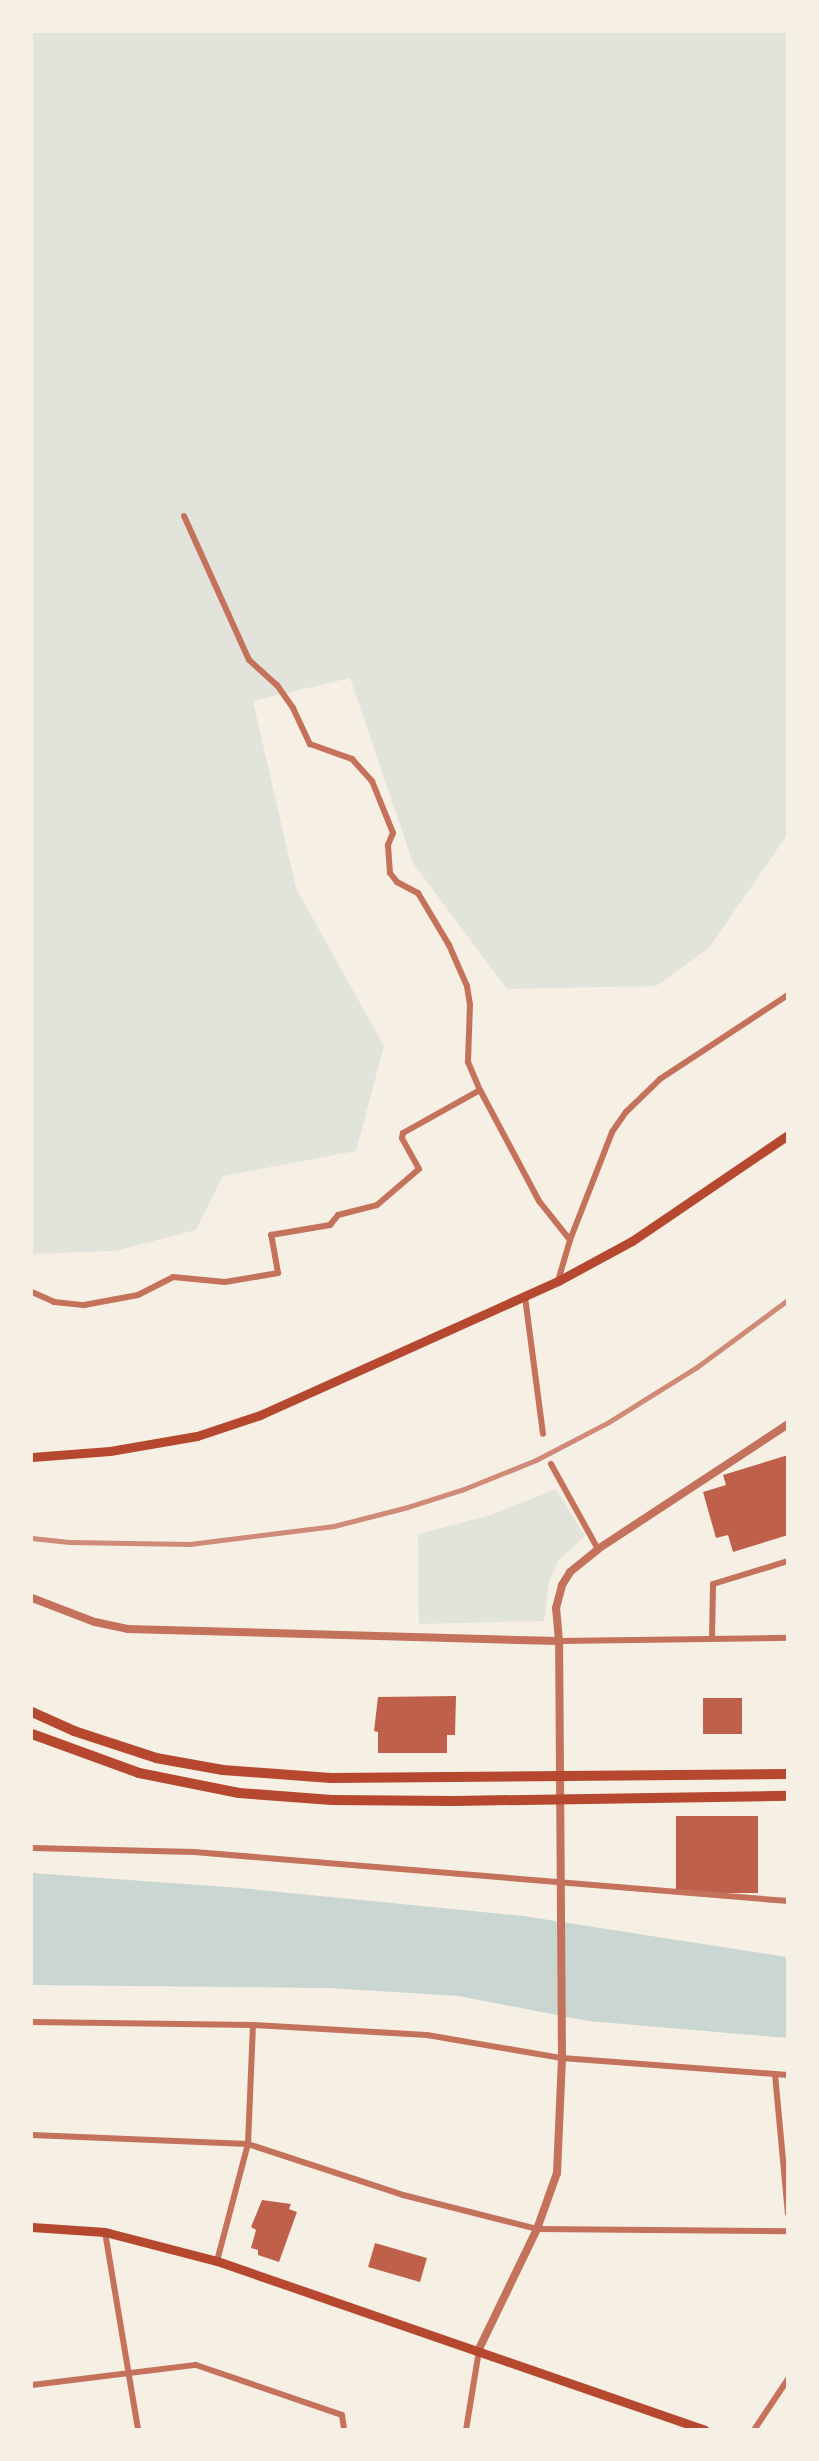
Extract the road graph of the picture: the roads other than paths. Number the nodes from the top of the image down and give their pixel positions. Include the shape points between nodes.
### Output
1 (184, 516) dead end
2 (788, 995) edge
3 (480, 1090) junction
4 (788, 1135) edge
5 (570, 1240) junction
6 (558, 1281) junction
7 (32, 1292) edge
8 (525, 1297) junction
9 (788, 1424) edge
10 (543, 1434) dead end
11 (32, 1457) edge
12 (551, 1464) dead end
13 (598, 1549) junction
14 (788, 1560) edge
15 (32, 1598) edge
16 (788, 1638) edge
17 (712, 1639) junction
18 (559, 1641) junction
19 (32, 1712) edge
20 (32, 1734) edge
21 (788, 1774) edge
22 (560, 1776) junction
23 (788, 1796) edge
24 (560, 1800) junction
25 (32, 1849) edge
26 (561, 1884) junction
27 (788, 1901) edge
28 (32, 2022) edge
29 (253, 2025) junction
30 (562, 2058) junction
31 (775, 2074) junction
32 (788, 2075) edge
33 (32, 2135) edge
34 (248, 2144) junction
35 (788, 2213) edge
36 (32, 2227) edge
37 (537, 2229) junction
38 (788, 2231) edge
39 (105, 2232) junction
40 (217, 2261) junction
41 (479, 2349) junction
42 (131, 2372) junction
43 (788, 2379) edge
44 (32, 2385) edge
45 (138, 2430) edge
46 (344, 2430) edge
47 (467, 2430) edge
48 (705, 2430) edge
49 (754, 2430) edge

1 - 3 street via 249,660 277,685 310,744 352,759 372,781 393,834 388,845 390,873 418,893 449,944 467,986 468,1062
2 - 5 street via 660,1079 626,1112 612,1132
3 - 5 street via 525,1178
3 - 7 street via 403,1133 419,1169 377,1205 338,1215 330,1225 271,1235 278,1272 225,1283 173,1277 138,1295 83,1305 54,1302
4 - 6 main road via 632,1241
5 - 6 street
6 - 8 main road
8 - 10 street
8 - 11 main road via 260,1415 197,1436 110,1451
9 - 13 street
12 - 13 street
13 - 18 street via 570,1572 562,1585 556,1608
14 - 17 street via 712,1584
15 - 18 street via 127,1629
16 - 17 street
17 - 18 street
18 - 22 street
19 - 22 highway via 156,1758 223,1770 331,1778
20 - 24 highway via 139,1773 239,1793 332,1800
21 - 22 highway
22 - 24 street
23 - 24 highway
24 - 26 street
25 - 26 street via 194,1852
26 - 27 street
26 - 30 street
28 - 29 street
29 - 30 street via 427,2035
29 - 34 street
30 - 31 street
30 - 37 street via 557,2174
31 - 32 street
31 - 35 street
33 - 34 street
34 - 37 street via 403,2195
34 - 40 street
36 - 39 main road
37 - 38 street
37 - 41 street
39 - 40 main road
39 - 42 street
40 - 41 main road
41 - 47 street
41 - 48 main road
42 - 44 street
42 - 45 street
42 - 46 street via 196,2365 342,2415
43 - 49 street

